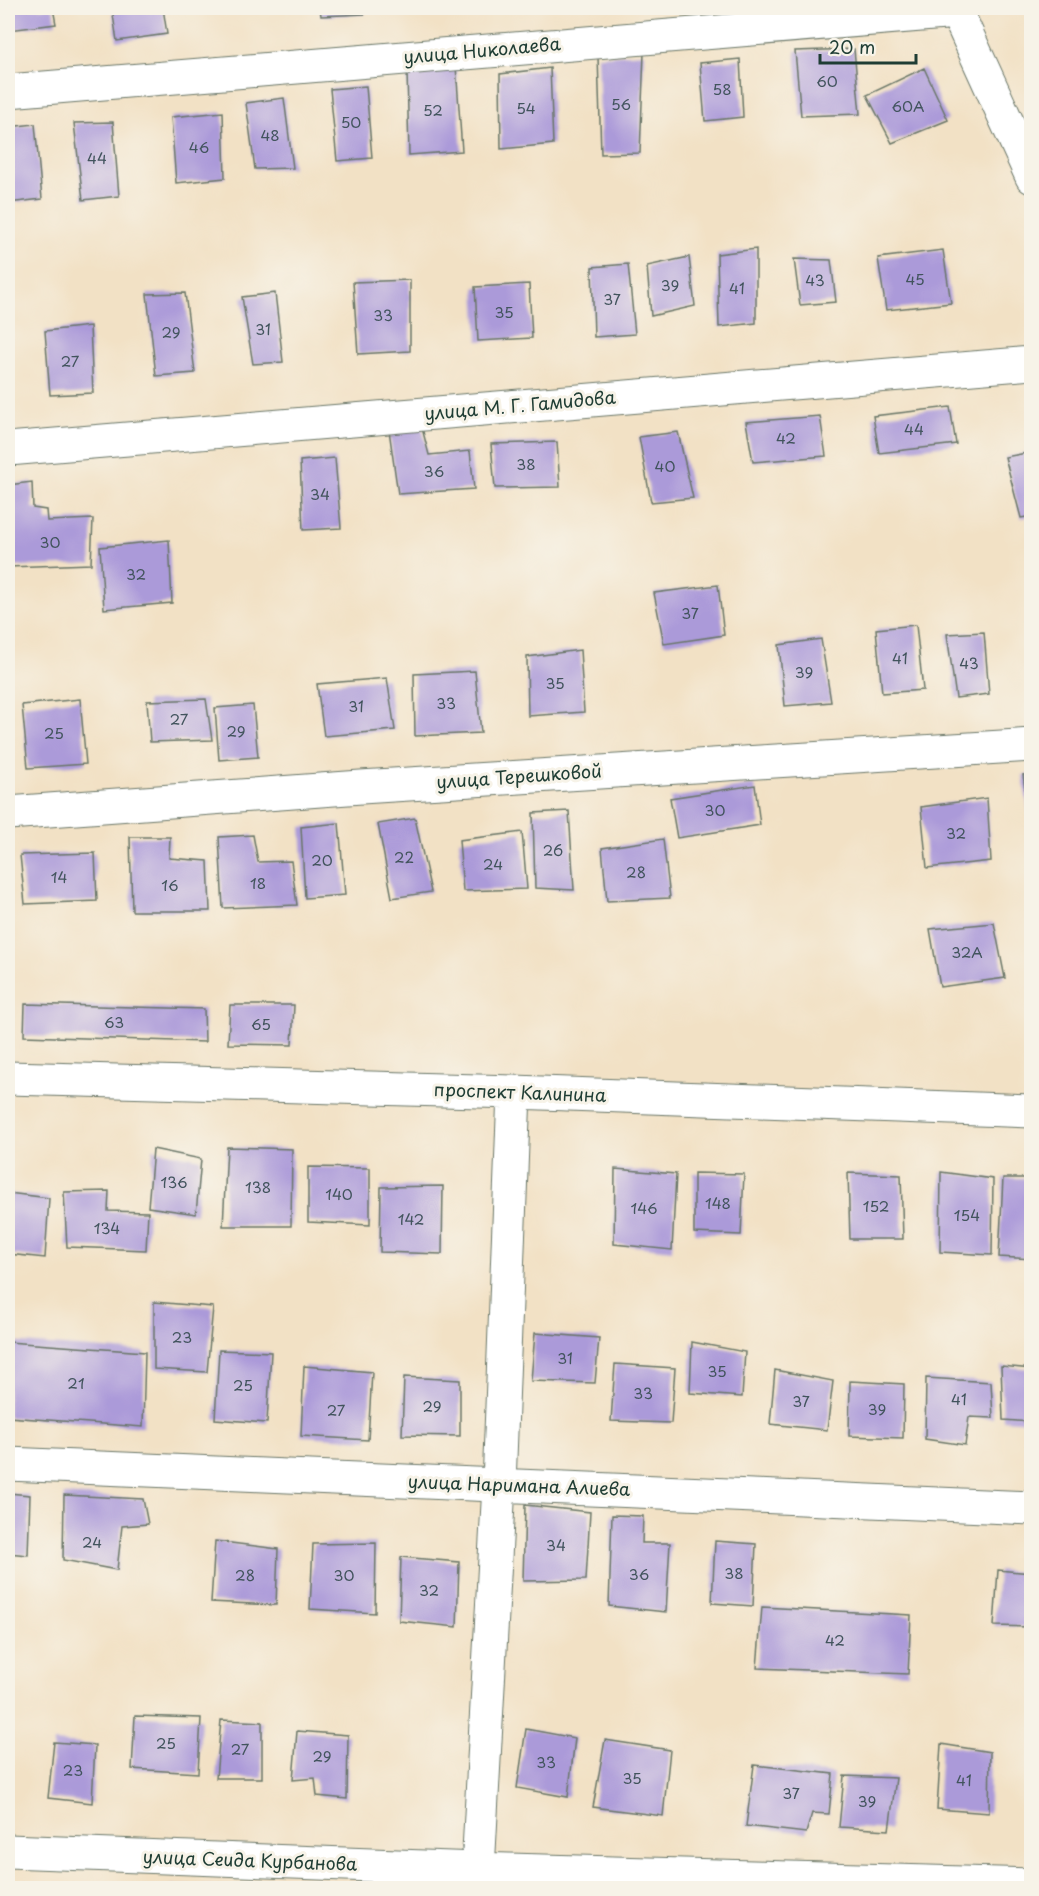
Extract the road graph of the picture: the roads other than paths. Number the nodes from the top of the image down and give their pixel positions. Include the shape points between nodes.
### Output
1 (956, 10) edge
2 (8, 91) edge
3 (1032, 177) edge
4 (1032, 363) edge
5 (8, 449) edge
6 (1032, 745) edge
7 (8, 813) edge
8 (8, 1078) edge
9 (514, 1092) junction
10 (1032, 1111) edge
11 (8, 1464) edge
12 (499, 1485) junction
13 (1032, 1508) edge
14 (8, 1851) edge
15 (477, 1879) edge
16 (1032, 1886) edge

1 - 2 street, улица Николаева
1 - 3 street
4 - 5 street, улица М. Г. Гамидова
6 - 7 street, улица Терешковой
8 - 9 street, проспект Калинина
9 - 10 street, проспект Калинина
9 - 12 street
11 - 12 street, улица Наримана Алиева
12 - 13 street, улица Наримана Алиева
12 - 15 street
14 - 15 street, улица Сеида Курбанова
15 - 16 street, улица Сеида Курбанова

